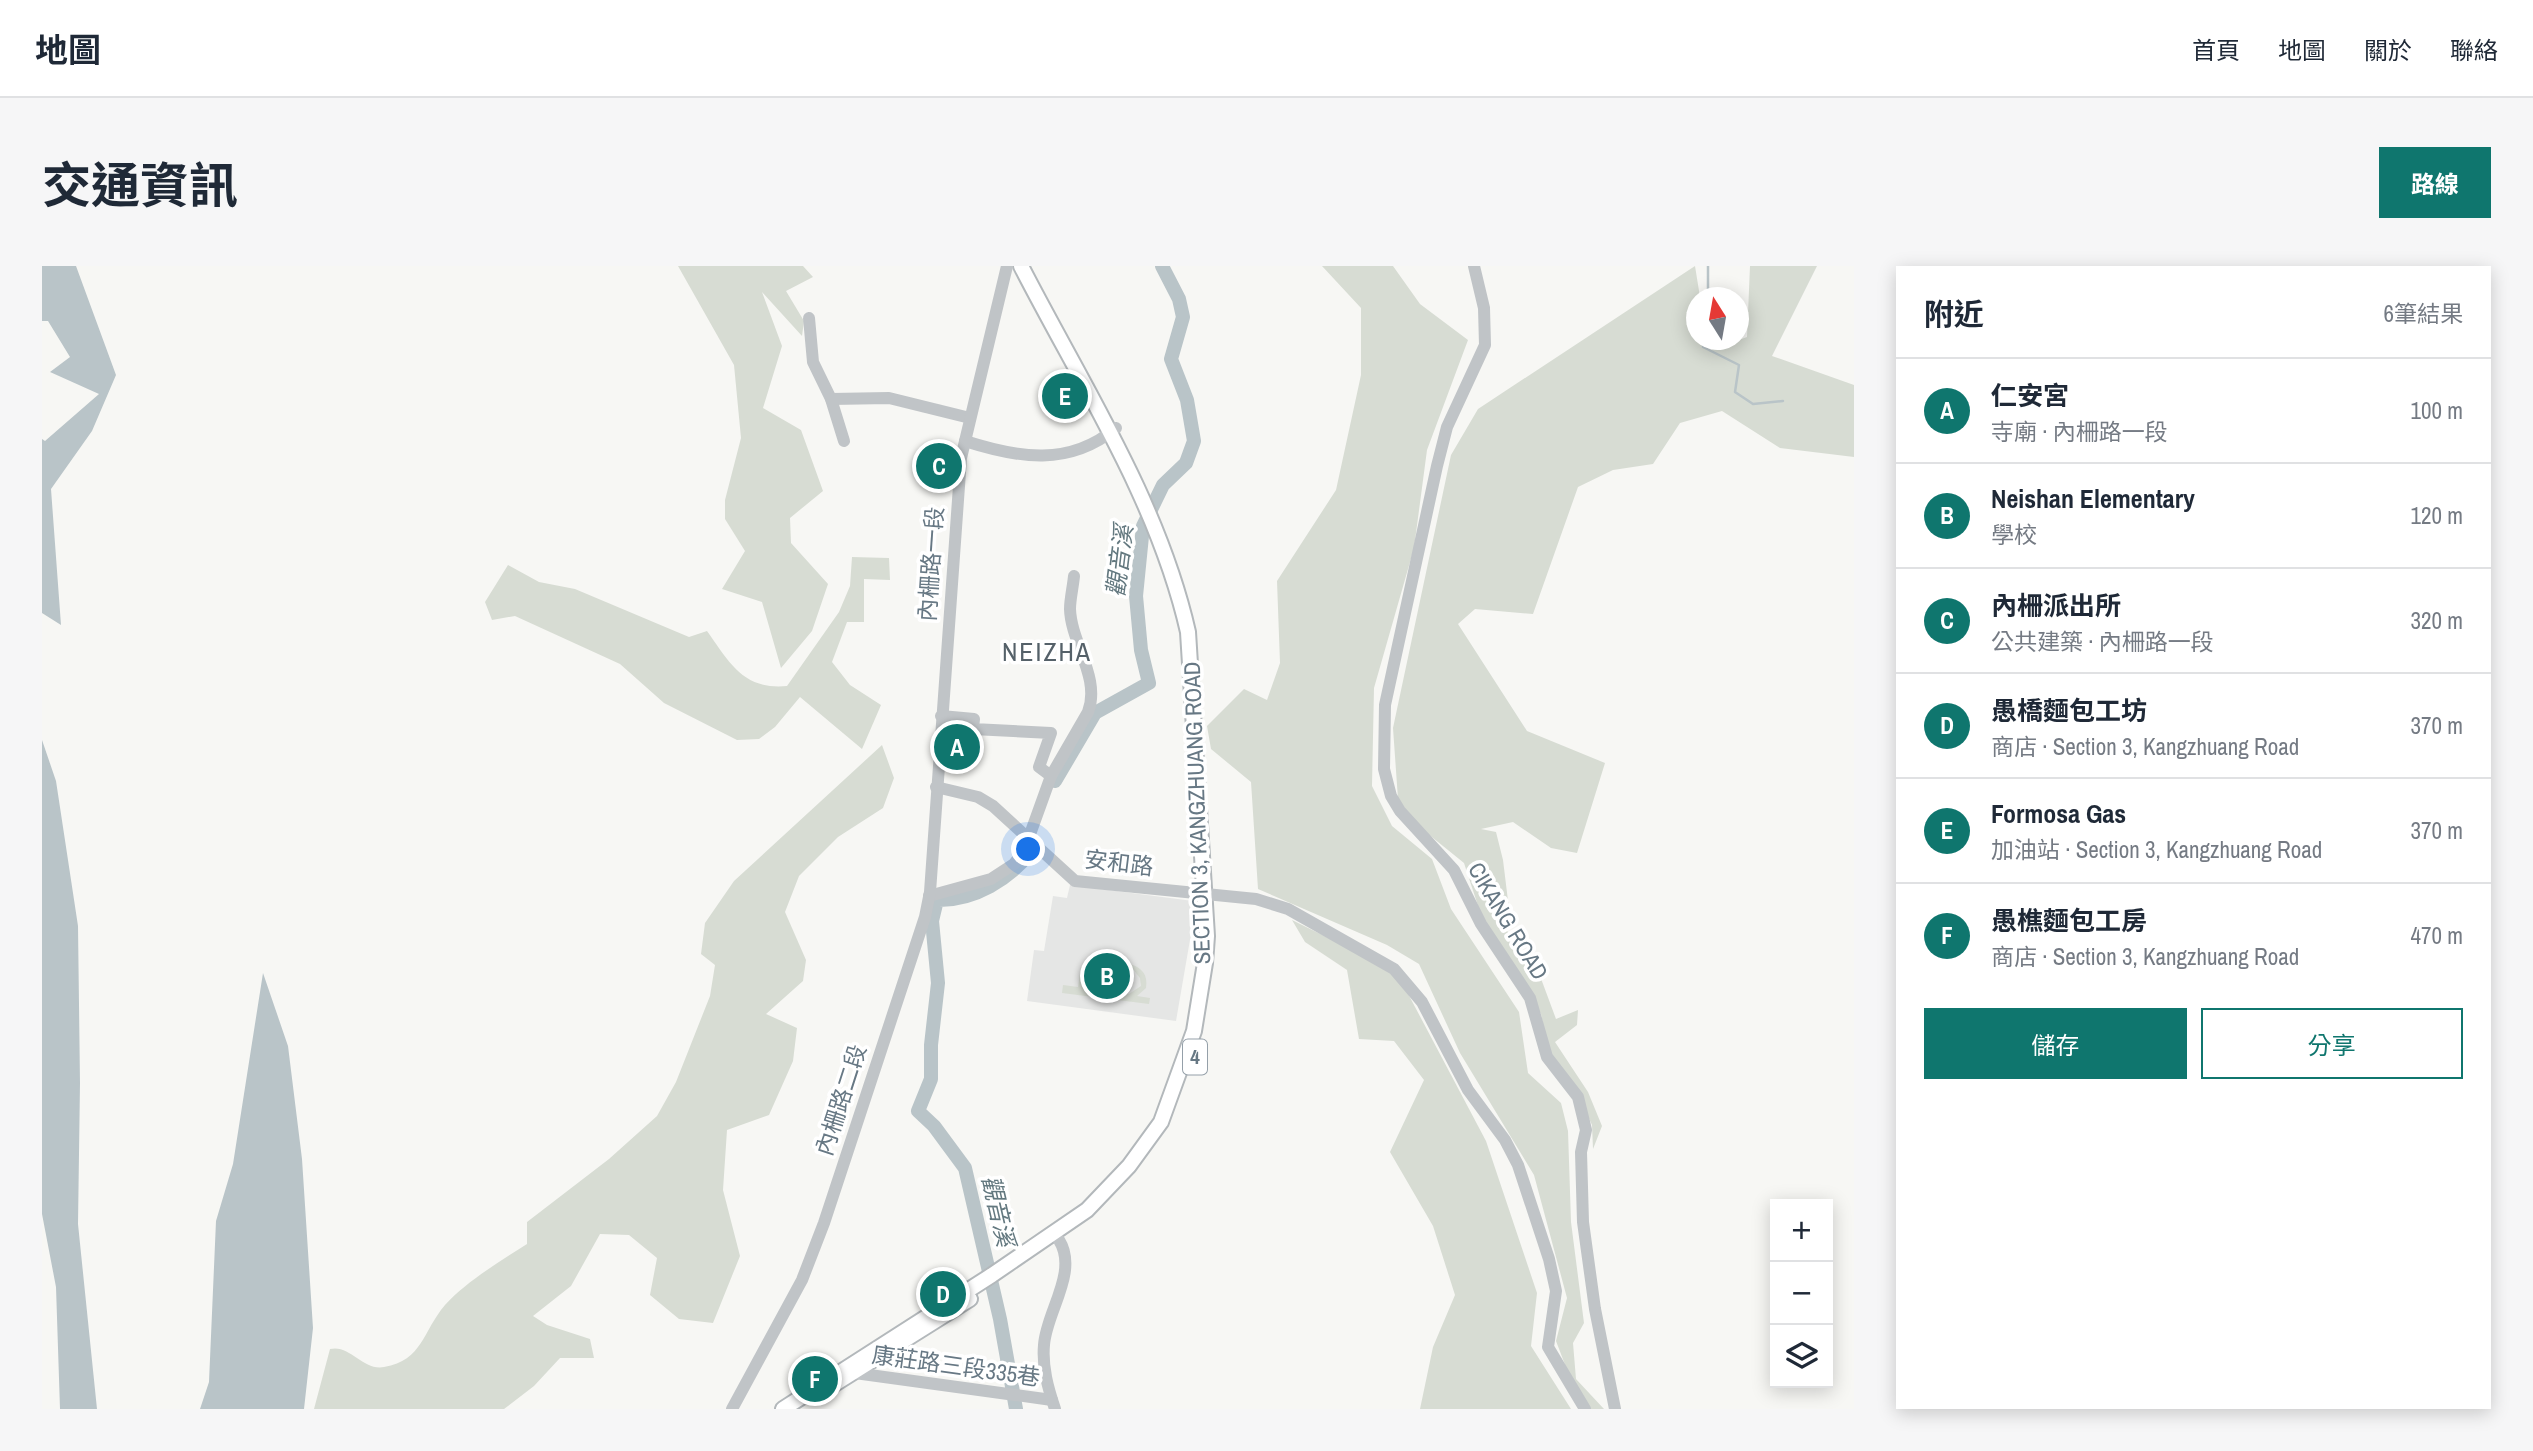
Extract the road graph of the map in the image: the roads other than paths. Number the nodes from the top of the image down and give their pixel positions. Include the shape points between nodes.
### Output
1 (1007, 266) edge
2 (1021, 266) edge
3 (1029, 266) edge
4 (1474, 266) edge
5 (809, 318) dead end
6 (831, 400) junction
7 (970, 418) junction
8 (1113, 431) junction
9 (844, 441) dead end
10 (965, 441) junction
11 (1074, 576) dead end
12 (941, 716) junction
13 (1051, 776) junction
14 (936, 787) junction
15 (1028, 838) junction
16 (1209, 894) junction
17 (929, 896) junction
18 (1059, 1240) junction
19 (855, 1373) junction
20 (1053, 1405) edge
21 (733, 1409) edge
22 (783, 1409) edge
23 (797, 1409) edge
24 (1585, 1409) edge
25 (1615, 1409) edge

1 - 7 street, 內柵路一段
2 - 8 main road, SECTION 3, KANGZHUANG ROAD / 4
3 - 8 main road, SECTION 3, KANGZHUANG ROAD / 4
4 - 25 street, CIKANG ROAD via 1484,309 1485,345 1447,427 1437,466 1385,705 1384,769 1399,811 1454,870 1481,924 1530,998 1547,1057 1578,1097 1586,1130 1581,1152 1583,1222
5 - 6 street via 813,362
6 - 7 street via 889,398
6 - 9 street
7 - 10 street, 內柵路一段
8 - 10 street via 1086,447 1049,456 1009,456
8 - 16 main road, SECTION 3, KANGZHUANG ROAD / 4 via 1158,521 1188,632
10 - 12 street, 內柵路一段
11 - 13 street via 1070,611 1091,703
12 - 13 street via 974,719 973,729 1051,733 1040,767
12 - 14 street, 內柵路一段
13 - 15 street
14 - 15 street, 安和路 via 978,797
14 - 17 street, 內柵路二段
15 - 16 street, 安和路 via 1075,881
15 - 17 street via 1014,864 991,879
16 - 18 main road, SECTION 3, KANGZHUANG ROAD / 4 via 1214,950 1211,991 1181,1098 1153,1151 1138,1169
16 - 22 main road, SECTION 3, KANGZHUANG ROAD / 4 via 1205,963 1194,1031 1161,1122 1129,1166 1087,1210 1056,1233
16 - 24 street, 安和路 via 1256,899 1288,909 1377,957 1394,969 1422,1002 1468,1090 1518,1165 1556,1292 1548,1347
17 - 21 street, 內柵路二段 via 807,1269
18 - 19 main road, SECTION 3, KANGZHUANG ROAD / 4
18 - 20 street via 1066,1261 1044,1343 1044,1371
19 - 20 street, 康莊路三段335巷
19 - 23 main road, SECTION 3, KANGZHUANG ROAD / 4

